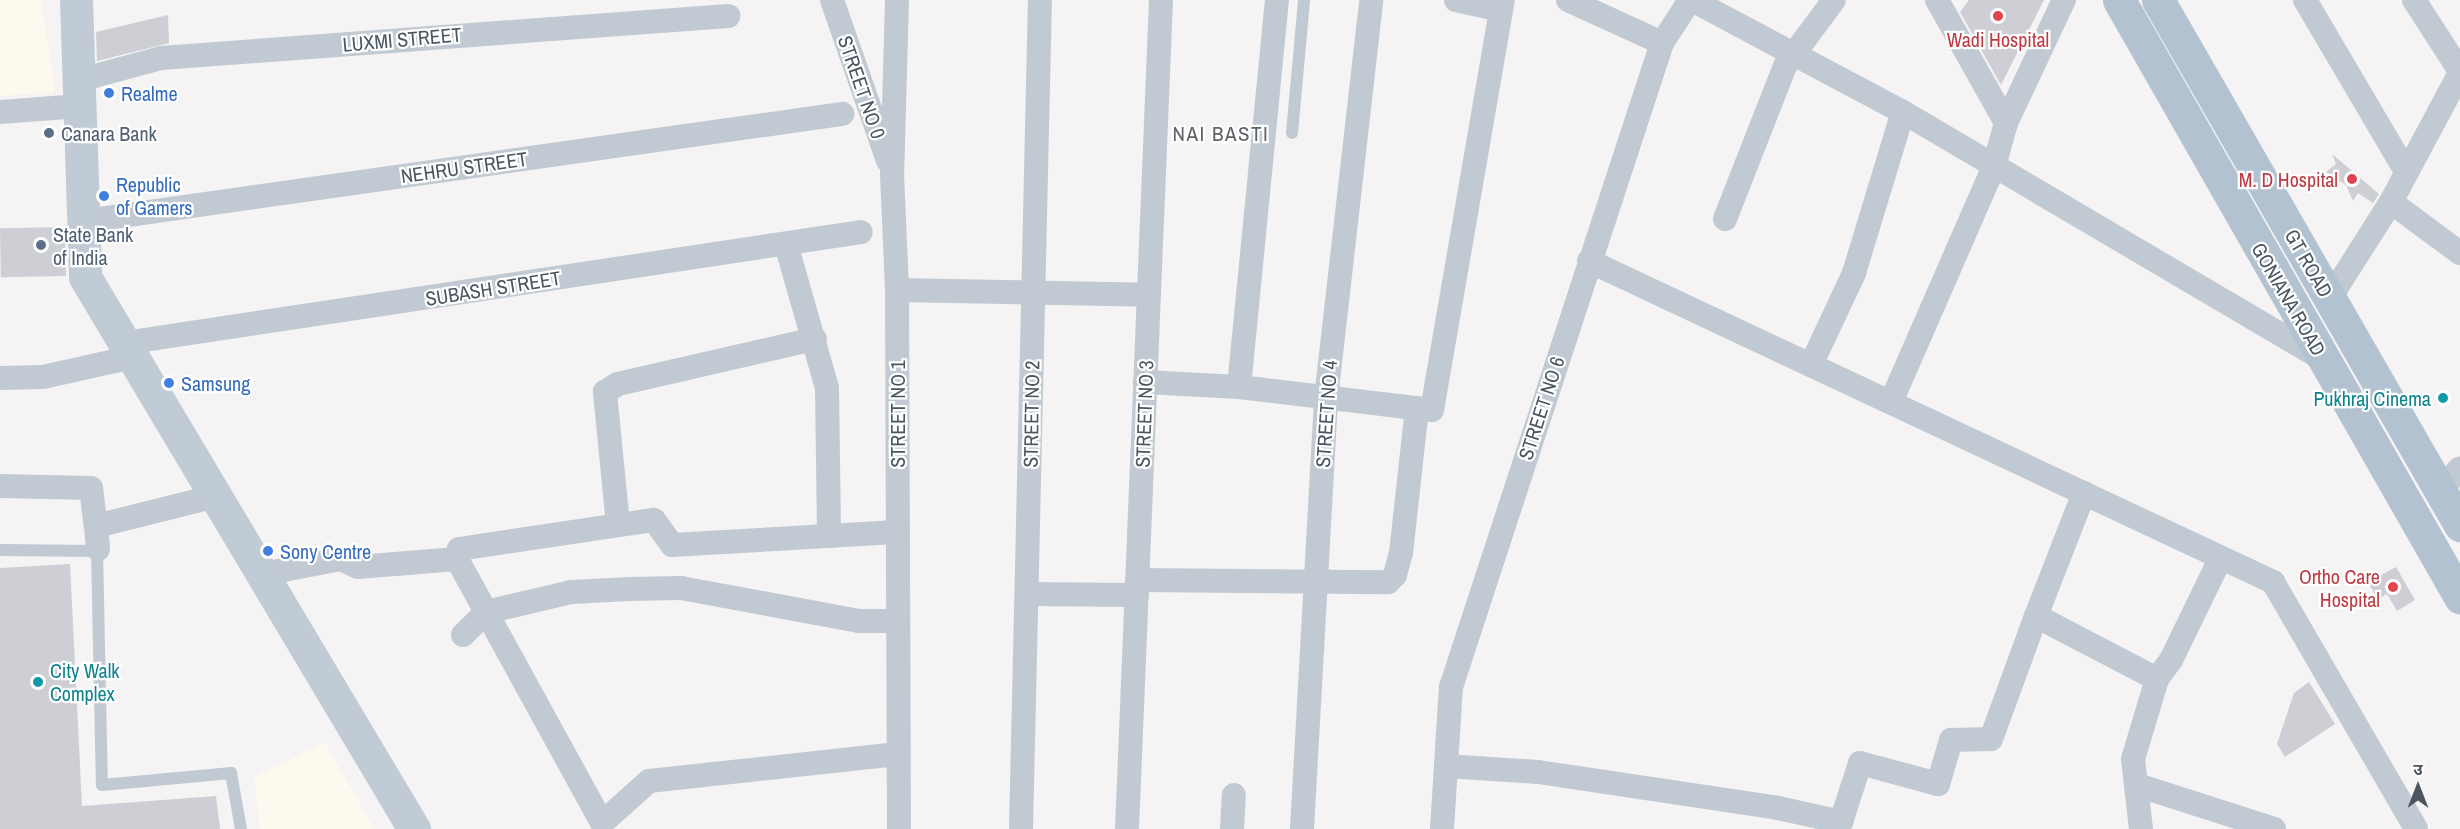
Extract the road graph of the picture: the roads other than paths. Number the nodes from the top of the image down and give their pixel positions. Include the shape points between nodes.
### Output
1 (76, 0) edge
2 (832, 0) edge
3 (897, 0) edge
4 (1040, 0) edge
5 (1161, 0) edge
6 (1277, 0) edge
7 (1304, 0) edge
8 (1371, 0) edge
9 (1456, 0) edge
10 (1568, 0) edge
11 (1691, 0) edge
12 (1833, 0) edge
13 (1937, 0) edge
14 (2064, 0) edge
15 (2119, 0) edge
16 (2158, 0) edge
17 (2305, 0) edge
18 (2414, 0) edge
19 (1502, 5) edge
20 (669, 9) edge
21 (728, 16) dead end
22 (1662, 43) junction
23 (1793, 54) junction
24 (2460, 72) edge
25 (80, 93) junction
26 (0, 112) edge
27 (1902, 112) junction
28 (842, 114) dead end
29 (2007, 123) junction
30 (1292, 133) dead end
31 (1994, 166) junction
32 (2405, 170) junction
33 (892, 174) junction
34 (2391, 202) junction
35 (1725, 219) dead end
36 (86, 221) junction
37 (861, 232) dead end
38 (786, 244) junction
39 (2460, 253) edge
40 (1589, 261) junction
41 (897, 290) junction
42 (1034, 292) junction
43 (1149, 295) junction
44 (2330, 298) junction
45 (815, 339) junction
46 (129, 350) junction
47 (2325, 360) junction
48 (1811, 365) junction
49 (0, 378) edge
50 (1145, 382) junction
51 (1239, 387) junction
52 (1326, 398) junction
53 (1891, 402) junction
54 (1417, 408) junction
55 (2450, 480) edge
56 (0, 486) edge
57 (2084, 493) junction
58 (216, 496) junction
59 (618, 525) junction
60 (2460, 525) edge
61 (897, 532) junction
62 (829, 536) junction
63 (0, 550) edge
64 (2221, 557) junction
65 (457, 559) junction
66 (263, 574) junction
67 (1316, 581) junction
68 (1137, 588) junction
69 (1027, 594) junction
70 (2460, 597) edge
71 (486, 612) junction
72 (2036, 616) junction
73 (898, 621) junction
74 (463, 635) dead end
75 (2157, 679) junction
76 (898, 754) junction
77 (1446, 766) junction
78 (2136, 785) junction
79 (1234, 795) dead end
80 (600, 827) edge
81 (242, 829) edge
82 (414, 829) edge
83 (898, 829) edge
84 (1021, 829) edge
85 (1127, 829) edge
86 (1232, 829) edge
87 (1302, 829) edge
88 (1442, 829) edge
89 (2141, 829) edge
90 (2274, 829) edge
91 (2416, 829) edge

1 - 25 street
2 - 33 street, STREET NO 0
3 - 33 street, STREET NO 1
4 - 42 street, STREET NO 2
5 - 43 street, STREET NO 3
6 - 51 street
7 - 30 lane
8 - 52 street, STREET NO 4
9 - 19 street
10 - 22 street
11 - 22 street, STREET NO 6
11 - 23 street
12 - 23 street
13 - 29 street
14 - 29 street
15 - 47 main road, GONIANA ROAD
16 - 44 main road, GT ROAD
17 - 32 street
18 - 24 street
19 - 54 street via 1432,410
20 - 21 street, LUXMI STREET
20 - 25 street, LUXMI STREET via 161,58
22 - 40 street, STREET NO 6
23 - 27 street
23 - 35 street
24 - 32 street
25 - 26 street, LUXMI STREET
25 - 36 street
27 - 31 street
27 - 48 street via 1854,273
28 - 36 street, NEHRU STREET
29 - 31 street
31 - 47 street
31 - 53 street
32 - 34 street
33 - 41 street, STREET NO 1
34 - 39 street
34 - 44 street
36 - 46 street via 85,277
37 - 38 street, SUBASH STREET
38 - 45 street
38 - 46 street, SUBASH STREET
40 - 48 street
40 - 77 street, STREET NO 6 via 1451,687
41 - 42 street
41 - 61 street, STREET NO 1
42 - 43 street
42 - 69 street, STREET NO 2
43 - 50 street, STREET NO 3
44 - 55 main road, GT ROAD
45 - 59 street via 618,384 605,392
45 - 62 street via 827,388
46 - 49 street, SUBASH STREET via 43,377
46 - 58 street
47 - 70 main road, GONIANA ROAD
48 - 53 street
50 - 51 street
50 - 68 street, STREET NO 3
51 - 52 street
52 - 54 street
52 - 67 street, STREET NO 4
53 - 57 street
54 - 67 street via 1401,553 1395,575 1388,582
55 - 60 main road, GT ROAD
56 - 58 street via 91,488 97,538
57 - 64 street
57 - 72 street
58 - 66 street
59 - 62 street via 654,520 672,545
59 - 65 street via 459,549
61 - 62 street
61 - 73 street, STREET NO 1
63 - 81 lane via 97,551 102,785 231,773
64 - 75 street via 2171,660
64 - 91 street via 2273,582
65 - 66 street via 358,567 341,559
65 - 71 street
66 - 82 street
67 - 68 street
67 - 87 street, STREET NO 4
68 - 69 street
68 - 85 street, STREET NO 3
69 - 84 street, STREET NO 2
71 - 73 street via 572,592 681,588 859,621
71 - 74 street
71 - 80 street
72 - 75 street
72 - 77 street via 1991,739 1950,740 1938,784 1860,763 1841,822 1778,808 1538,772
73 - 76 street, STREET NO 1
75 - 78 street via 2133,759
76 - 80 street via 649,781
76 - 83 street, STREET NO 1
77 - 88 street, STREET NO 6
78 - 89 street
78 - 90 street
79 - 86 street

